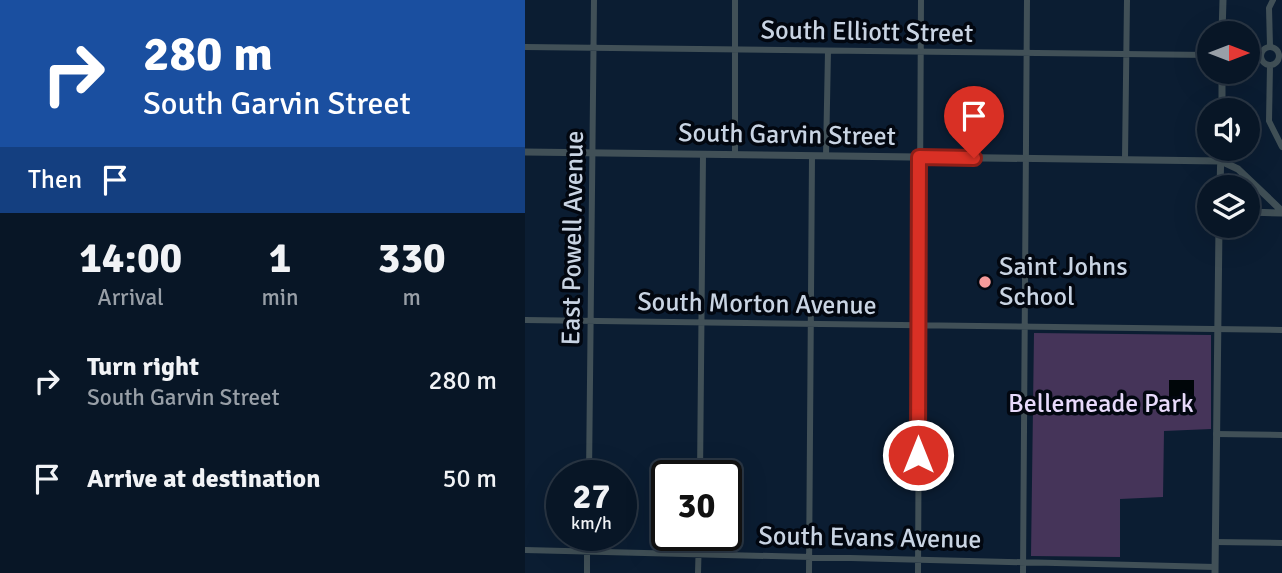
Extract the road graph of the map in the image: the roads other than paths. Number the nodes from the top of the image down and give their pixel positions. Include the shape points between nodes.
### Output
1 (594, 0) edge
2 (735, 0) edge
3 (921, 0) edge
4 (1027, 0) edge
5 (1127, 0) edge
6 (1223, 0) edge
7 (1273, 0) edge
8 (1223, 21) edge
9 (1271, 46) junction
10 (525, 47) edge
11 (594, 48) junction
12 (734, 49) junction
13 (828, 51) junction
14 (920, 52) junction
15 (1027, 52) junction
16 (1126, 54) junction
17 (1197, 55) edge
18 (1271, 65) junction
19 (1282, 147) edge
20 (525, 152) edge
21 (594, 153) junction
22 (735, 154) junction
23 (703, 155) junction
24 (812, 156) junction
25 (826, 156) junction
26 (919, 157) junction
27 (1026, 158) junction
28 (1125, 158) junction
29 (1197, 160) edge
30 (1221, 161) joint
31 (1220, 175) edge
32 (1260, 212) edge
33 (1282, 212) edge
34 (1219, 238) edge
35 (525, 320) edge
36 (591, 321) junction
37 (701, 322) junction
38 (811, 324) junction
39 (918, 325) junction
40 (1024, 326) junction
41 (1218, 329) junction
42 (1282, 331) edge
43 (1216, 434) junction
44 (1282, 435) edge
45 (589, 460) edge
46 (700, 460) edge
47 (1215, 542) junction
48 (1282, 543) edge
49 (525, 550) edge
50 (546, 550) edge
51 (587, 551) joint
52 (699, 554) junction
53 (809, 557) junction
54 (918, 559) junction
55 (1023, 561) junction
56 (1121, 564) junction
57 (1215, 570) edge
58 (587, 573) edge
59 (698, 573) edge
60 (809, 573) edge
61 (918, 573) edge
62 (1023, 573) edge
63 (1121, 573) edge

1 - 11 street, East Powell Avenue
2 - 12 street
3 - 14 street
4 - 15 street
5 - 16 street
6 - 8 street
7 - 9 street via 1269,8
9 - 18 street via 1280,56
9 - 18 street via 1261,56
10 - 11 street, South Elliott Street
11 - 12 street, South Elliott Street
11 - 21 street, East Powell Avenue
12 - 13 street, South Elliott Street
12 - 22 street
13 - 14 street, South Elliott Street
13 - 25 street
14 - 15 street, South Elliott Street
14 - 26 street
15 - 16 street, South Elliott Street
15 - 27 street
16 - 17 street, South Elliott Street
16 - 28 street
18 - 19 street via 1269,121
20 - 21 street, South Garvin Street
21 - 23 street, South Garvin Street
21 - 36 street, East Powell Avenue
22 - 23 street, South Garvin Street
22 - 24 street, South Garvin Street
23 - 37 street
24 - 25 street, South Garvin Street
24 - 38 street
25 - 26 street, South Garvin Street
26 - 27 street, South Garvin Street
26 - 39 street
27 - 28 street, South Garvin Street
27 - 40 street
28 - 29 street, South Garvin Street
30 - 31 street
30 - 33 street via 1238,169
32 - 33 street
34 - 41 street
35 - 36 street, South Morton Avenue
36 - 37 street, South Morton Avenue
36 - 45 street, East Powell Avenue
37 - 38 street, South Morton Avenue
37 - 46 street
38 - 39 street, South Morton Avenue
38 - 53 street
39 - 40 street, South Morton Avenue
39 - 54 street
40 - 41 street, South Morton Avenue
40 - 55 street
41 - 42 street, South Morton Avenue
41 - 43 street
43 - 44 street
43 - 47 street
47 - 48 street
47 - 57 street
49 - 50 street, South Evans Avenue
51 - 52 street, South Evans Avenue
51 - 58 street
52 - 53 street, South Evans Avenue
52 - 59 street
53 - 54 street, South Evans Avenue
53 - 60 street
54 - 55 street, South Evans Avenue
54 - 61 street
55 - 56 street, South Evans Avenue
55 - 62 street
56 - 57 street, South Evans Avenue
56 - 63 street

